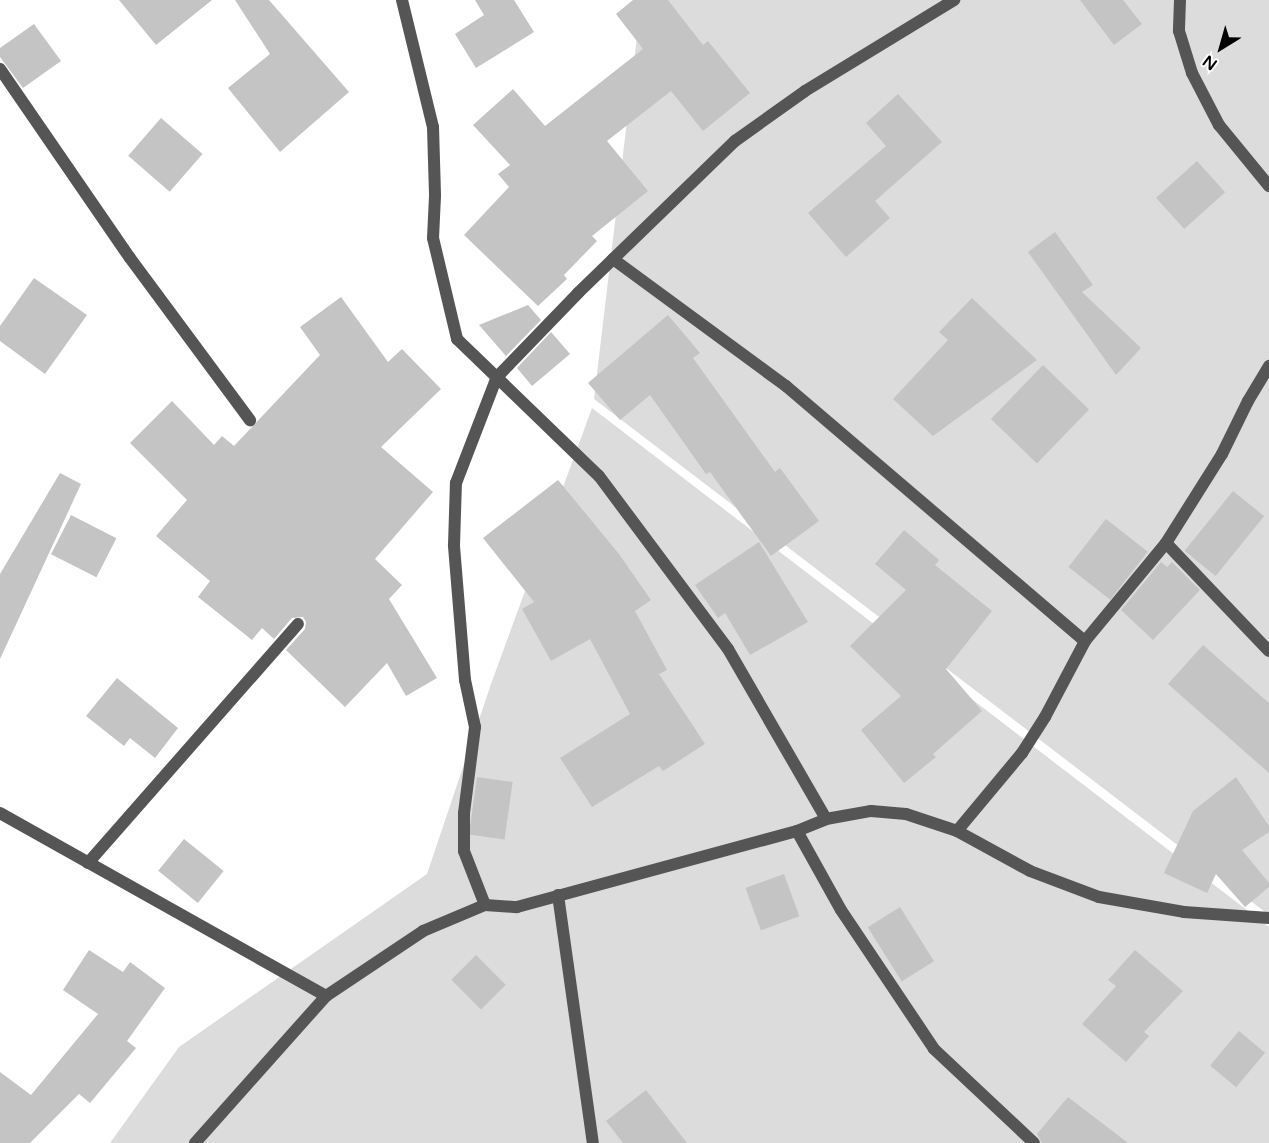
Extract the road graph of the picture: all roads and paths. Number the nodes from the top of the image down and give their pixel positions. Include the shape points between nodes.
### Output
1 (402, 0) edge
2 (954, 0) edge
3 (1180, 0) edge
4 (0, 69) edge
5 (1269, 186) edge
6 (613, 259) junction
7 (1269, 366) edge
8 (496, 377) junction
9 (250, 420) dead end
10 (1166, 543) junction
11 (298, 624) dead end
12 (1085, 641) junction
13 (1269, 651) edge
14 (0, 813) edge
15 (826, 819) junction
16 (797, 831) junction
17 (957, 831) junction
18 (88, 863) junction
19 (558, 895) junction
20 (485, 905) junction
21 (1269, 918) edge
22 (326, 996) junction
23 (195, 1143) edge
24 (593, 1143) edge
25 (1034, 1143) edge

1 - 8 street via 433,127 432,238 443,286 458,339
2 - 6 street via 805,91 735,141
3 - 5 street via 1179,31 1192,73 1219,125
4 - 9 street via 130,258
6 - 8 street
6 - 12 street via 786,386
7 - 10 street via 1222,454
8 - 15 street via 599,476 674,576 728,649
8 - 20 street via 456,483 454,545 465,680 475,728 464,813 464,850
10 - 12 street
10 - 13 street
11 - 18 street
12 - 17 street via 1022,753
14 - 18 street
15 - 16 street
15 - 17 street via 871,812 906,814
16 - 19 street
16 - 25 street via 841,910 934,1050
17 - 21 street via 1030,871 1099,897 1184,912
18 - 22 street
19 - 20 street via 517,907
19 - 24 street
20 - 22 street via 423,931
22 - 23 street

